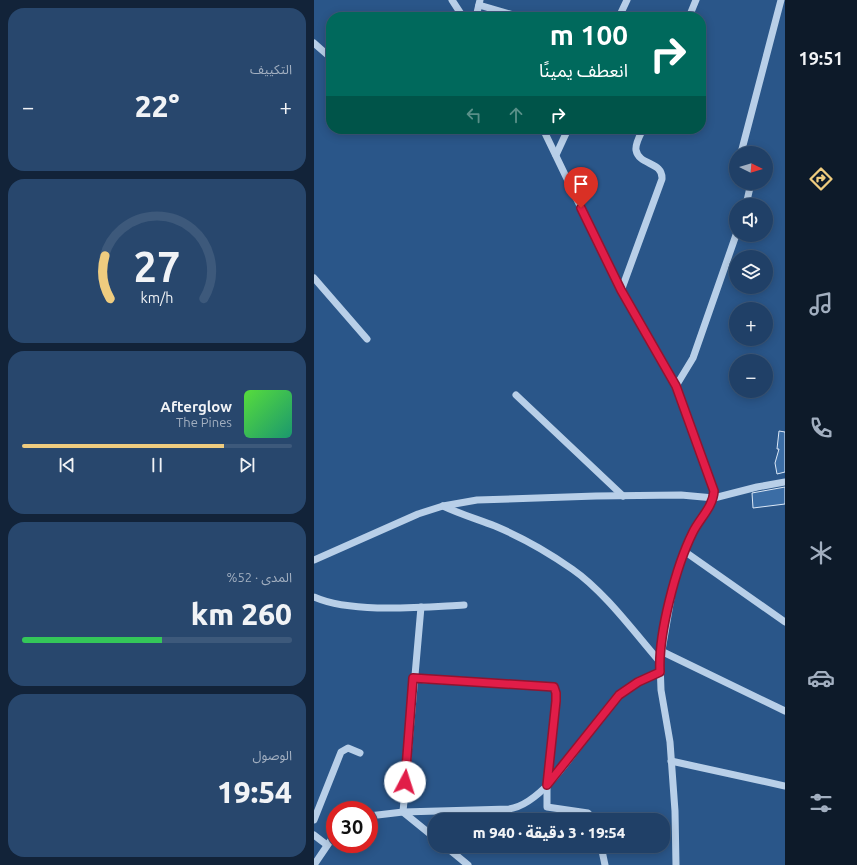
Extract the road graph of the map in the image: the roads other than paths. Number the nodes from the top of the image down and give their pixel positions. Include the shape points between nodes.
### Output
1 (452, 0) edge
2 (627, 0) edge
3 (696, 0) edge
4 (480, 3) edge
5 (782, 3) edge
6 (460, 12) edge
7 (506, 12) edge
8 (621, 12) edge
9 (691, 12) edge
10 (314, 43) edge
11 (326, 54) edge
12 (546, 134) edge
13 (566, 134) edge
14 (641, 134) edge
15 (743, 146) edge
16 (556, 155) junction
17 (734, 242) edge
18 (314, 278) edge
19 (621, 290) junction
20 (367, 339) dead end
21 (676, 386) junction
22 (516, 395) dead end
23 (785, 482) edge
24 (623, 496) junction
25 (714, 498) junction
26 (443, 506) junction
27 (684, 551) junction
28 (314, 560) edge
29 (314, 597) edge
30 (464, 605) dead end
31 (421, 607) junction
32 (785, 622) edge
33 (661, 651) junction
34 (660, 662) junction
35 (660, 672) junction
36 (413, 678) junction
37 (785, 711) edge
38 (360, 753) dead end
39 (671, 761) junction
40 (547, 785) junction
41 (785, 786) edge
42 (403, 812) junction
43 (588, 813) edge
44 (378, 815) edge
45 (314, 820) edge
46 (428, 832) edge
47 (314, 835) edge
48 (326, 844) edge
49 (326, 847) edge
50 (453, 853) edge
51 (603, 853) edge
52 (314, 865) edge
53 (468, 865) edge
54 (605, 865) edge
55 (676, 865) edge

1 - 6 street
2 - 8 street
3 - 9 street
4 - 7 street
5 - 15 street
10 - 11 street
12 - 16 street
13 - 16 street
14 - 19 street via 636,151 639,156 659,168 662,179
16 - 19 street
17 - 21 street via 693,358
18 - 20 street
19 - 21 street
21 - 25 street via 714,491
22 - 24 street
23 - 25 street
24 - 25 street via 680,495
24 - 26 street via 477,500
25 - 27 street
26 - 28 street via 418,514
26 - 34 street via 514,536 572,569 599,593
27 - 32 street
27 - 33 street via 674,581
29 - 31 street via 328,602 369,607
30 - 31 street
31 - 36 street
33 - 34 street
33 - 37 street
34 - 35 street
35 - 39 street
35 - 40 street via 638,682 619,695
36 - 40 street via 554,687 556,701
36 - 42 street
38 - 45 street via 348,748 342,752
39 - 41 street
39 - 55 street
40 - 42 street via 516,808
40 - 43 street via 548,808
42 - 44 street
42 - 46 street
47 - 48 street
49 - 52 street
50 - 53 street
51 - 54 street

